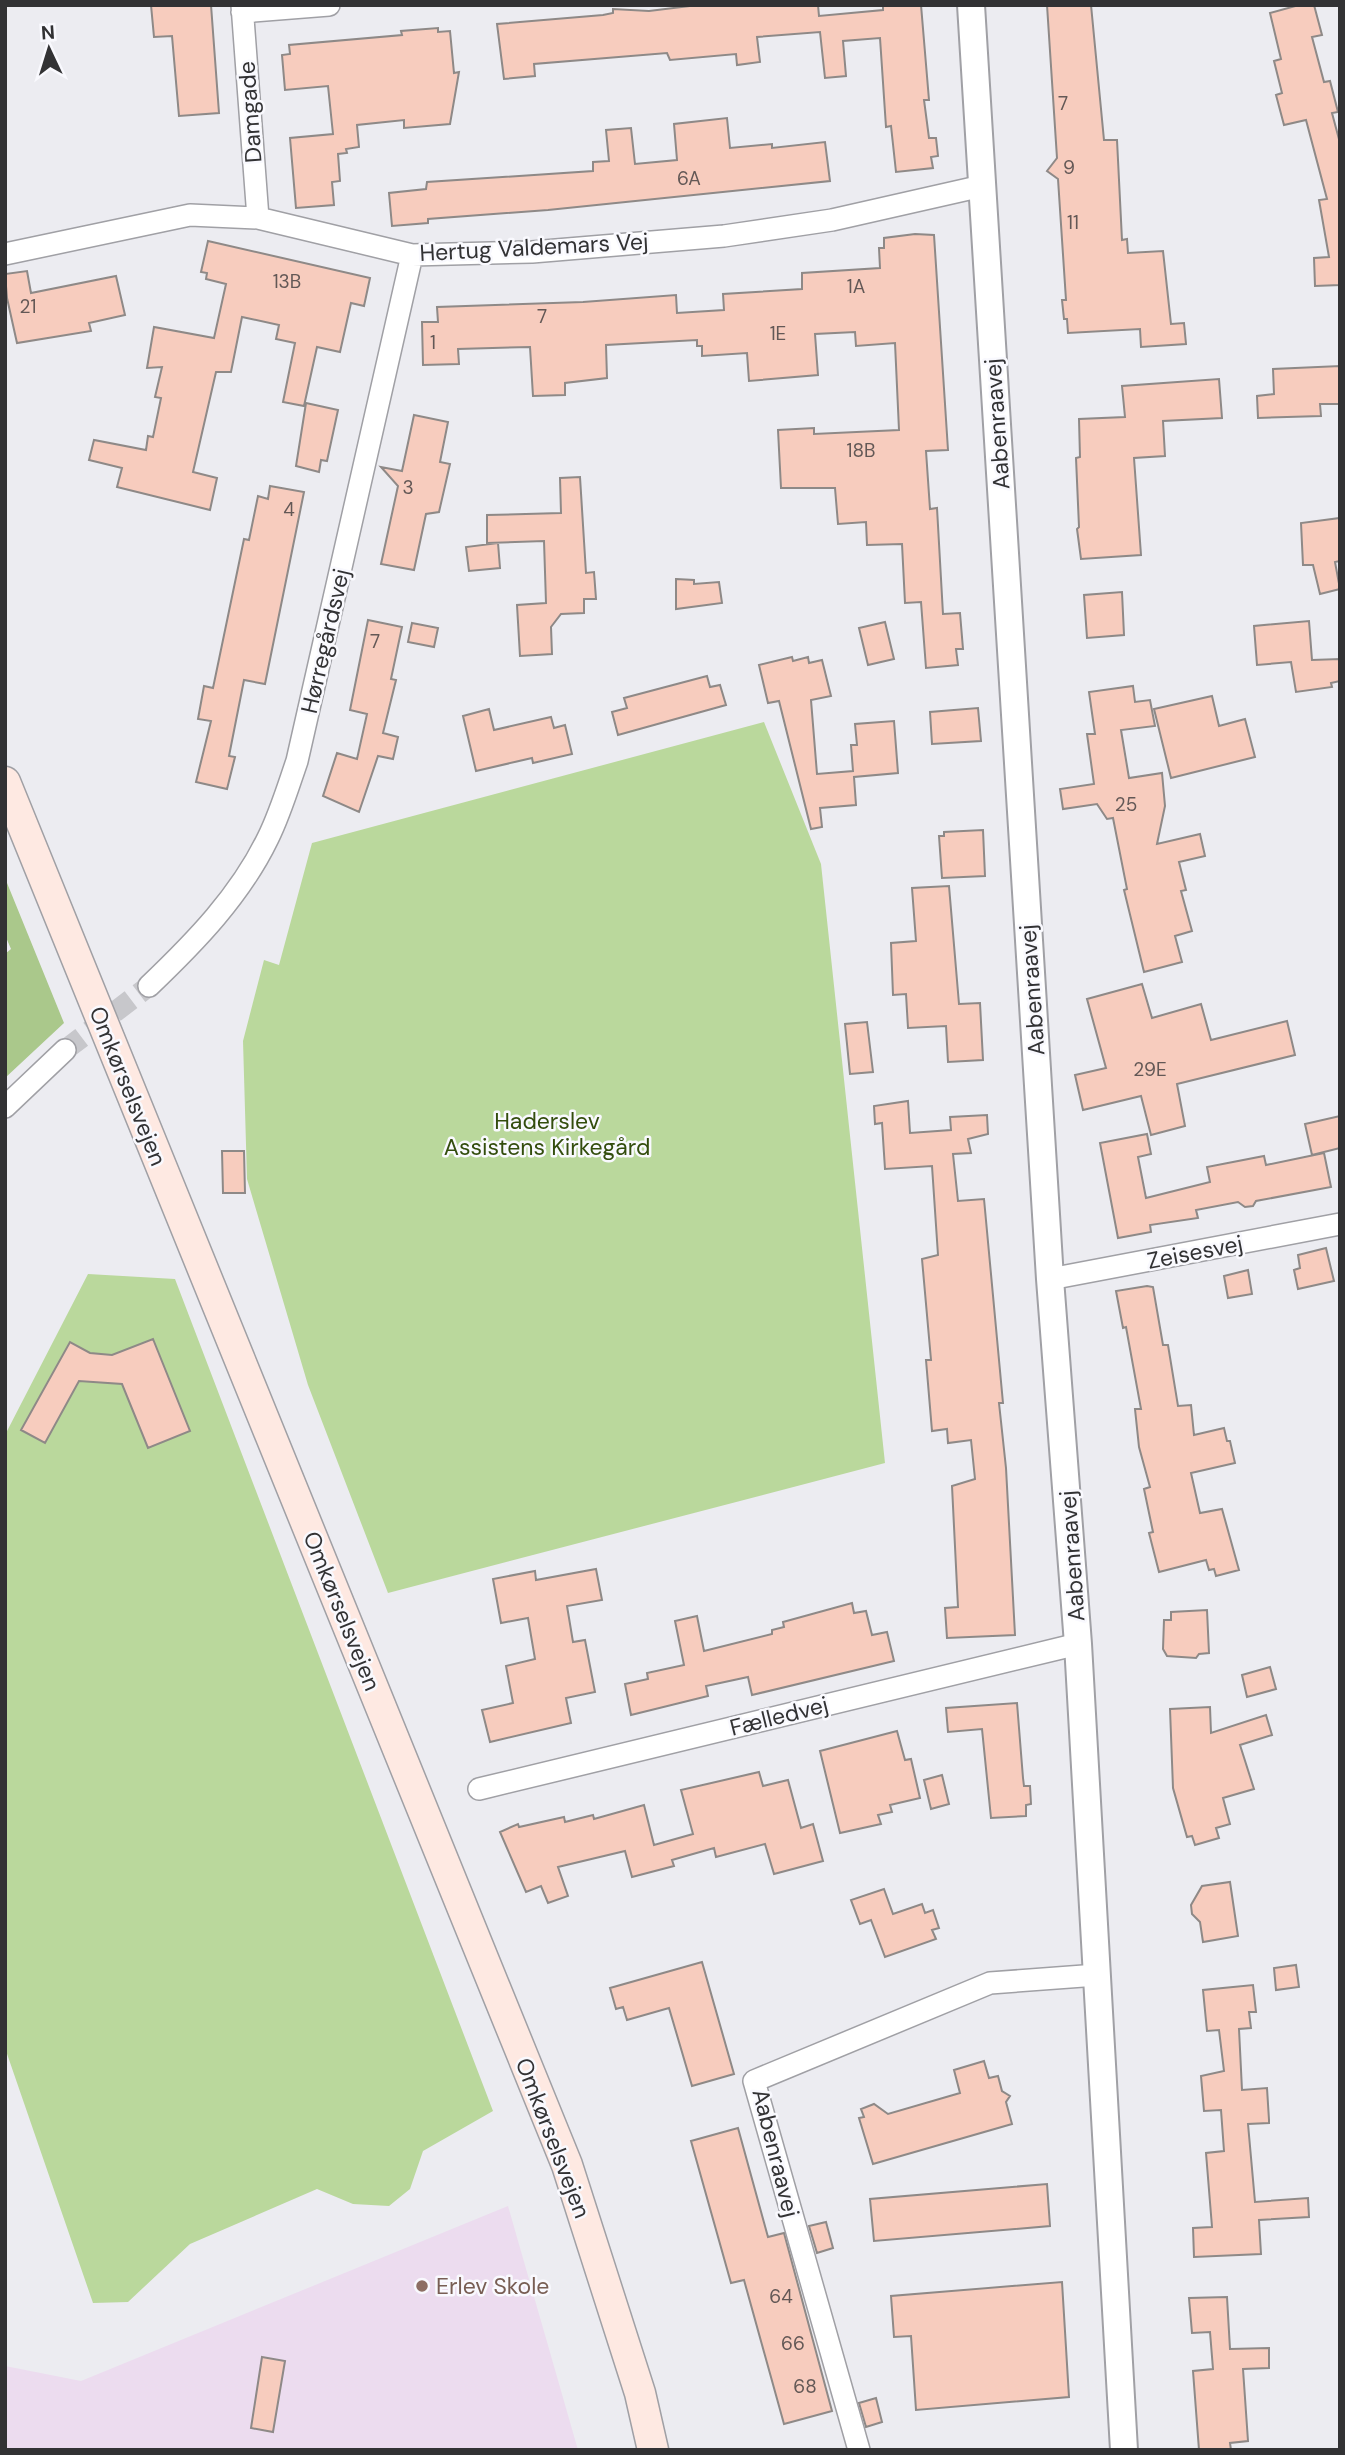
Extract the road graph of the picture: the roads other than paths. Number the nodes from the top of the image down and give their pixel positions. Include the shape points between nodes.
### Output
1 (329, 5) edge
2 (971, 5) edge
3 (242, 9) edge
4 (982, 186) junction
5 (258, 218) junction
6 (5, 254) edge
7 (412, 254) junction
8 (5, 782) edge
9 (149, 986) tunnel mouth
10 (65, 1050) tunnel mouth
11 (5, 1107) edge
12 (1340, 1224) edge
13 (1050, 1279) junction
14 (1079, 1644) junction
15 (479, 1789) dead end
16 (1097, 1975) junction
17 (653, 2450) edge
18 (859, 2450) edge
19 (1124, 2450) edge

1 - 3 street
2 - 4 street, Aabenraavej
3 - 5 street, Damgade
4 - 7 street, Hertug Valdemars Vej via 832,220 724,236 532,252
4 - 13 street, Aabenraavej
5 - 6 street, Hertug Valdemars Vej via 190,215
5 - 7 street, Hertug Valdemars Vej
7 - 9 street, Hørregårdsvej via 297,761 268,838 231,899
8 - 17 main road, Omkørselsvejen via 567,2165 640,2393
10 - 11 street
12 - 13 street, Zeisesvej
13 - 14 street, Aabenraavej
14 - 15 street, Fælledvej
14 - 16 street, Aabenraavej
16 - 18 street, Aabenraavej via 990,1983 754,2081
16 - 19 street, Aabenraavej

